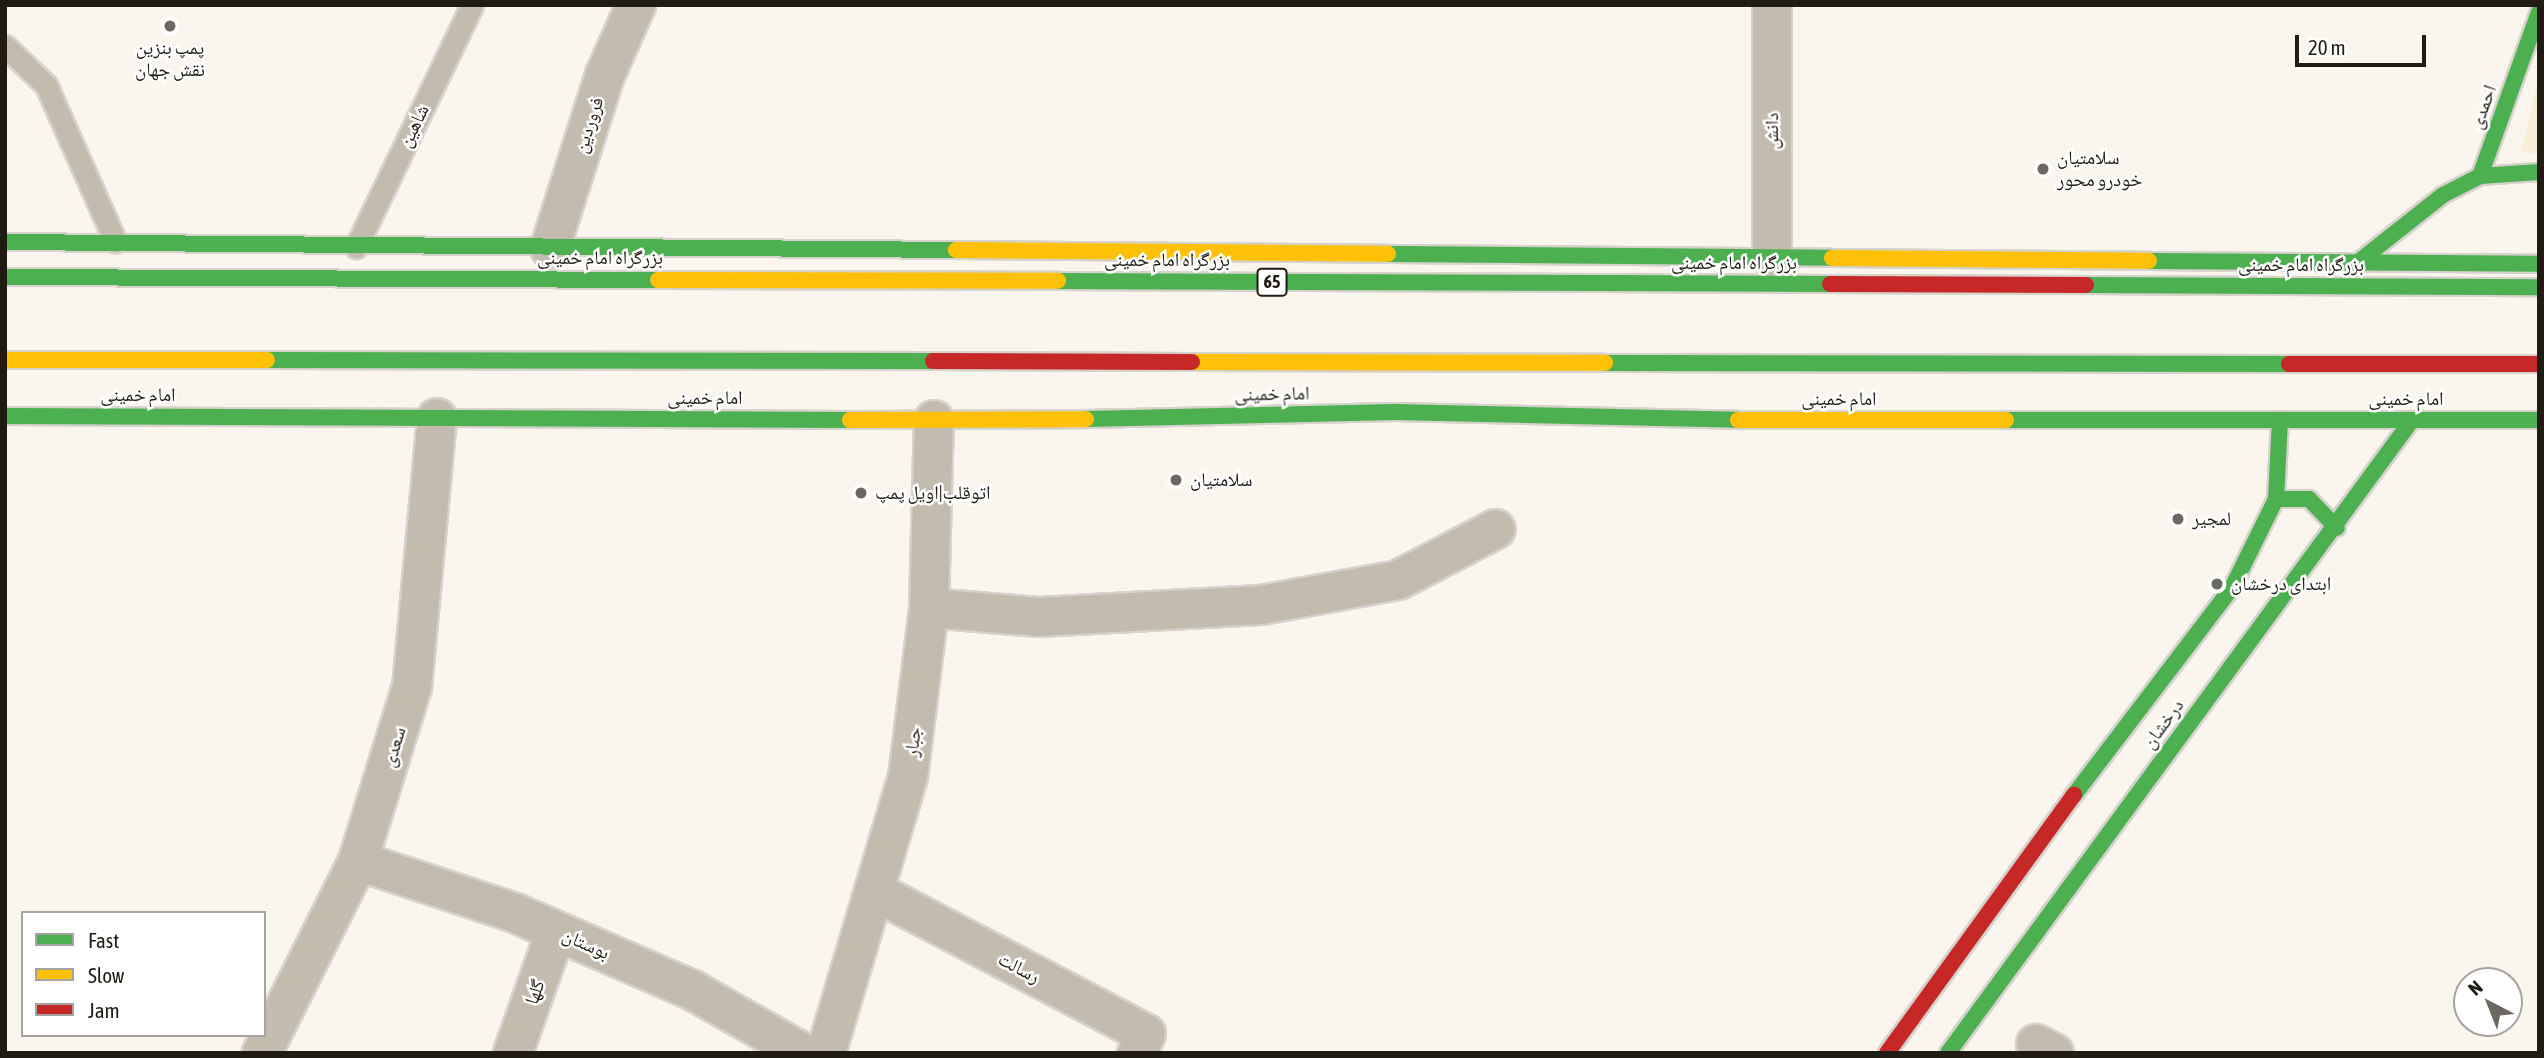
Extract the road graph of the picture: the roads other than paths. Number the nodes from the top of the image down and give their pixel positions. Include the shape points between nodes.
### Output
1 (472, 5) edge
2 (636, 5) edge
3 (1773, 5) edge
4 (2539, 12) edge
5 (5, 46) edge
6 (2539, 172) edge
7 (2480, 176) junction
8 (115, 241) junction
9 (5, 242) edge
10 (356, 247) junction
11 (550, 248) junction
12 (1772, 257) junction
13 (2357, 263) junction
14 (2539, 264) edge
15 (5, 277) edge
16 (2539, 286) edge
17 (5, 360) edge
18 (2539, 364) edge
19 (5, 416) edge
20 (437, 418) junction
21 (934, 420) junction
22 (2280, 420) junction
23 (2412, 420) junction
24 (2539, 420) edge
25 (2276, 499) junction
26 (2337, 528) junction
27 (1496, 529) dead end
28 (929, 608) junction
29 (358, 861) junction
30 (874, 891) junction
31 (556, 931) junction
32 (262, 1053) edge
33 (513, 1053) edge
34 (803, 1053) edge
35 (826, 1053) edge
36 (1137, 1053) edge
37 (1886, 1053) edge
38 (1948, 1053) edge

1 - 10 lane, شاهین
2 - 11 street, فروردین via 605,75
3 - 12 street, دانش
4 - 7 main road, احمدی
5 - 8 lane via 46,85
6 - 7 main road
7 - 13 main road via 2442,195
8 - 9 main road
8 - 10 main road
10 - 11 main road
11 - 12 main road
12 - 13 main road
13 - 14 main road
15 - 16 main road, بزرگراه امام خمینی / 65
17 - 18 main road
19 - 20 main road, امام خمینی
20 - 21 main road, امام خمینی
20 - 29 street, سعدی via 412,687
21 - 22 main road, امام خمینی via 1395,412 1540,420
21 - 28 street, جبار
22 - 23 main road, امام خمینی
22 - 25 main road, درخشان
23 - 24 main road, امام خمینی
23 - 26 main road, درخشان
25 - 26 main road via 2309,499
25 - 37 main road, درخشان via 2233,586 2007,882
26 - 38 main road, درخشان
27 - 28 street via 1398,580 1261,605 1039,617
28 - 30 street, جبار via 908,777
29 - 31 street, بوستان
29 - 32 street, سعدی
30 - 35 street, جبار
30 - 36 street, رسالت via 1146,1034
31 - 33 street, گلها
31 - 34 street, بوستان via 692,990

